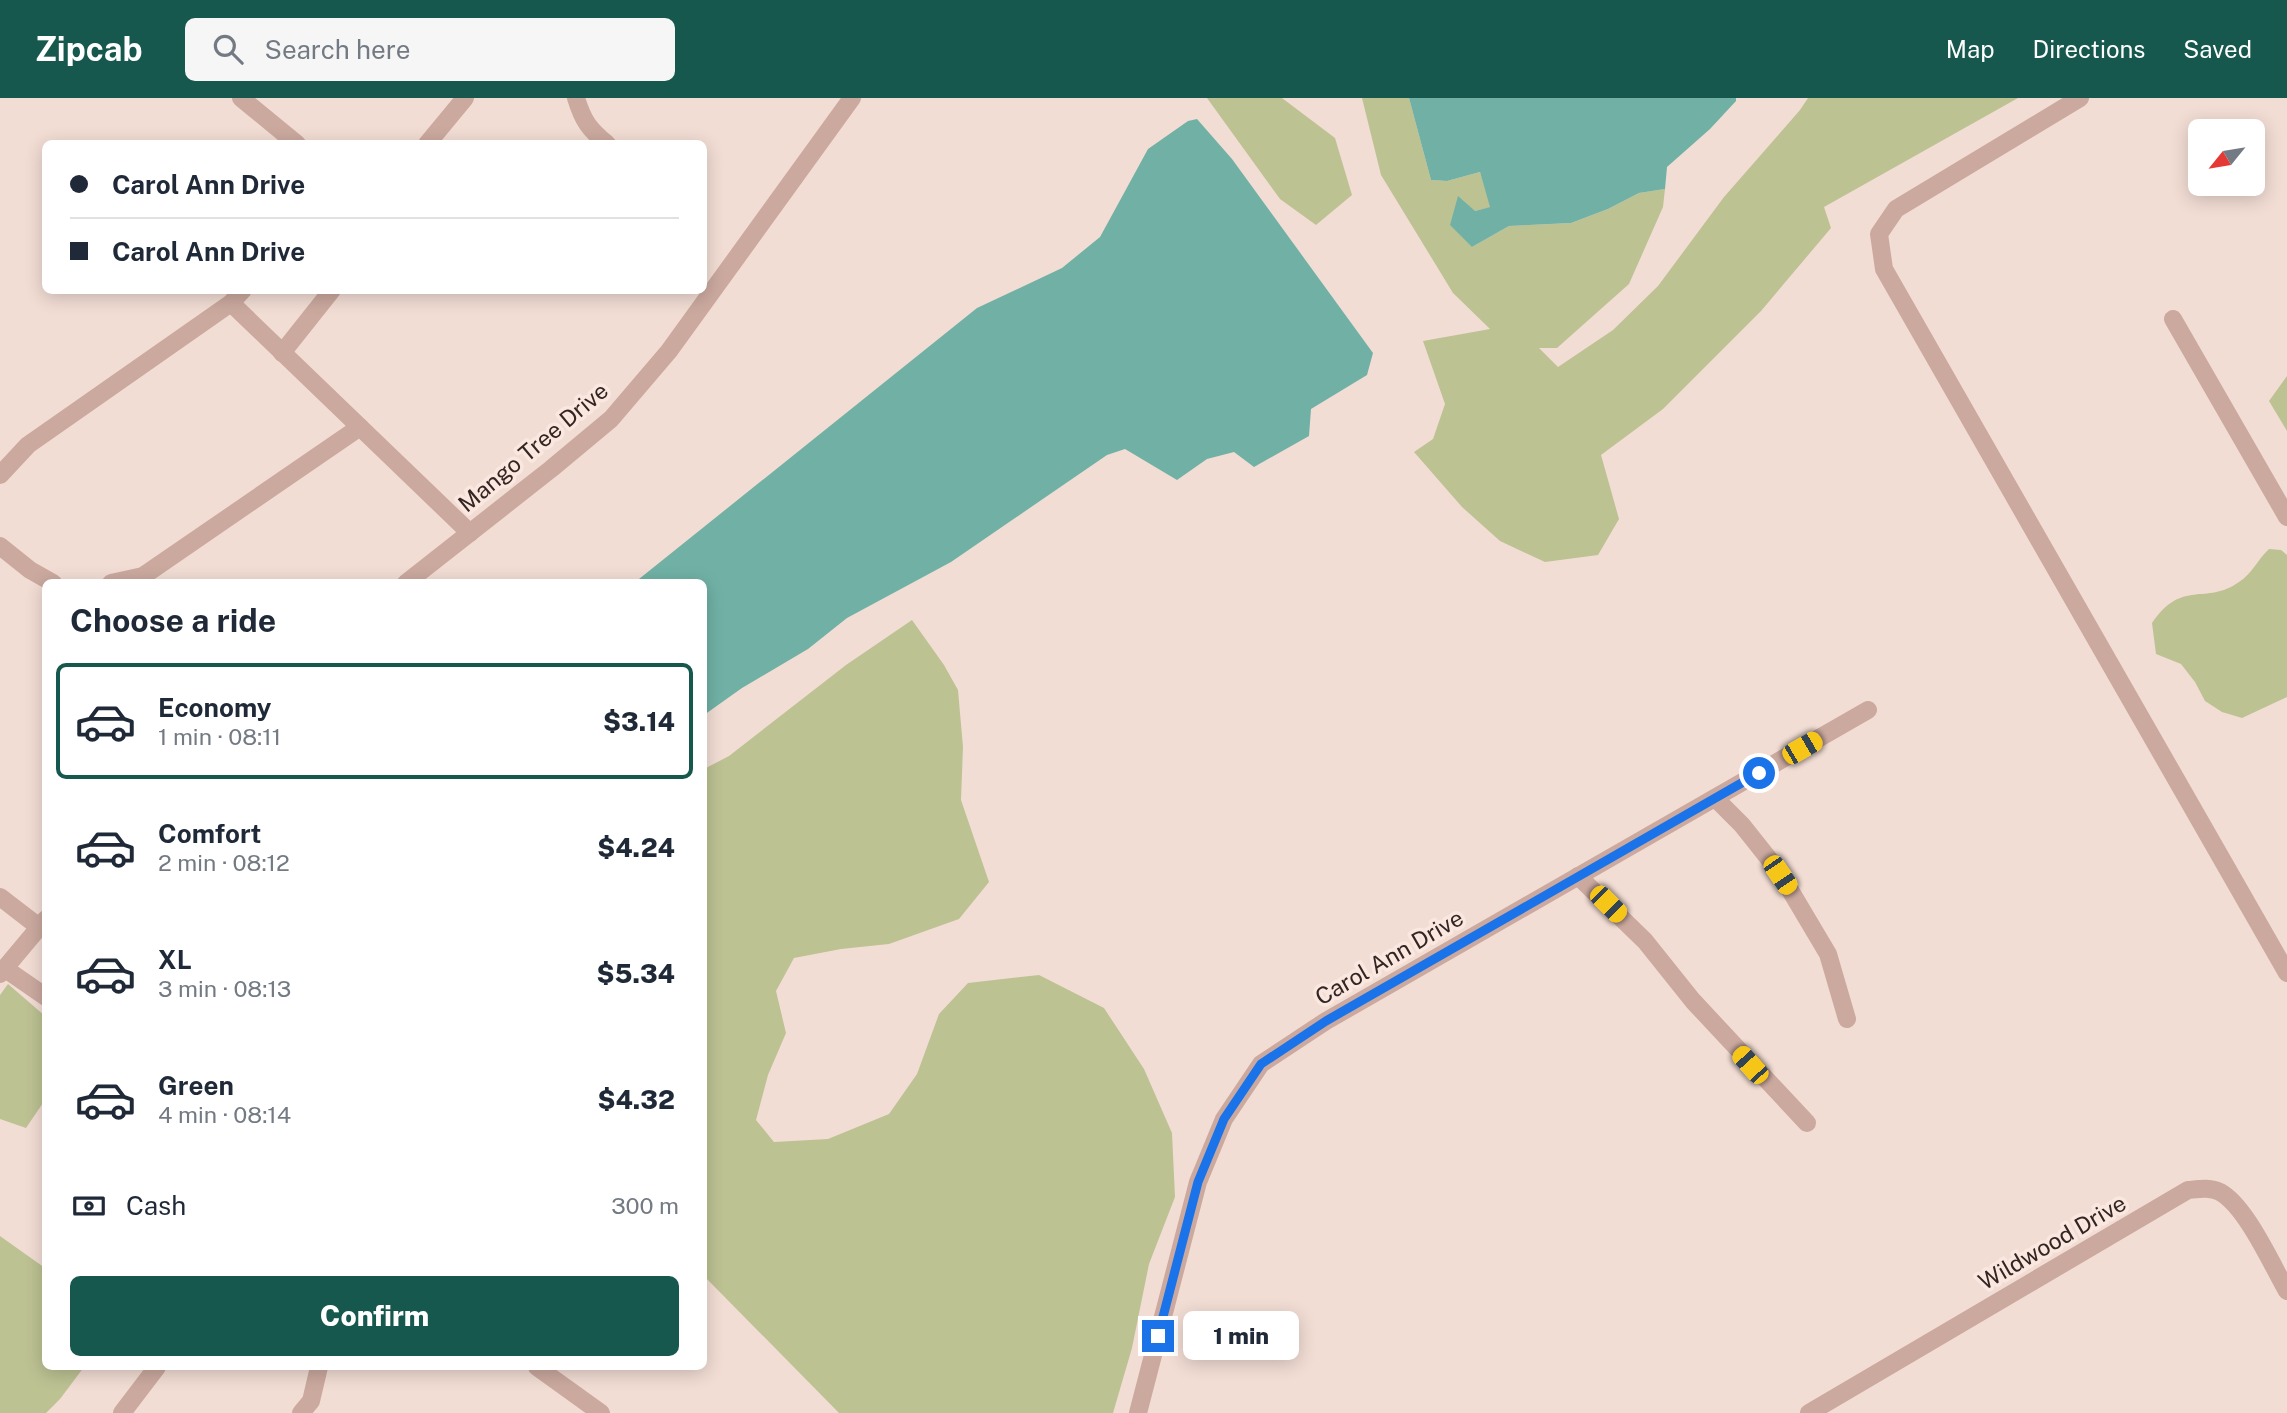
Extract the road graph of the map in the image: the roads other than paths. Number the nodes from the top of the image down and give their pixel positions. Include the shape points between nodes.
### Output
1 (241, 98) edge
2 (465, 98) edge
3 (576, 98) edge
4 (852, 98) edge
5 (2080, 98) edge
6 (292, 140) edge
7 (430, 140) edge
8 (602, 140) edge
9 (329, 294) edge
10 (237, 297) edge
11 (2174, 319) dead end
12 (282, 353) junction
13 (360, 427) junction
14 (0, 475) edge
15 (2287, 517) edge
16 (470, 533) junction
17 (0, 545) edge
18 (46, 579) edge
19 (130, 579) edge
20 (411, 579) edge
21 (1868, 710) dead end
22 (1715, 798) junction
23 (1578, 876) junction
24 (0, 897) edge
25 (42, 923) edge
26 (2, 971) edge
27 (2287, 973) edge
28 (42, 995) edge
29 (1847, 1019) dead end
30 (1807, 1124) dead end
31 (2287, 1291) edge
32 (155, 1370) edge
33 (318, 1370) edge
34 (541, 1370) edge
35 (122, 1413) edge
36 (301, 1413) edge
37 (601, 1413) edge
38 (1138, 1413) edge
39 (1809, 1413) edge

1 - 6 street
2 - 7 street
3 - 8 street via 589,129
4 - 16 street, Mango Tree Drive via 668,351 611,419
5 - 27 street via 1896,209 1880,234 1884,269
9 - 12 street
10 - 12 street
10 - 14 street via 28,445
11 - 15 street
12 - 13 street
13 - 16 street
13 - 19 street via 144,576
16 - 20 street, Mango Tree Drive
17 - 18 street
21 - 22 street, Carol Ann Drive
22 - 23 street, Carol Ann Drive
22 - 29 street via 1742,825 1790,890 1828,954
23 - 30 street via 1645,941 1693,1001
23 - 38 street, Carol Ann Drive via 1326,1021 1261,1064 1224,1119 1198,1182
24 - 25 street
25 - 26 street
26 - 28 street
31 - 39 street, Wildwood Drive via 2239,1208 2220,1192 2188,1190
32 - 35 street
33 - 36 street via 311,1401
34 - 37 street

